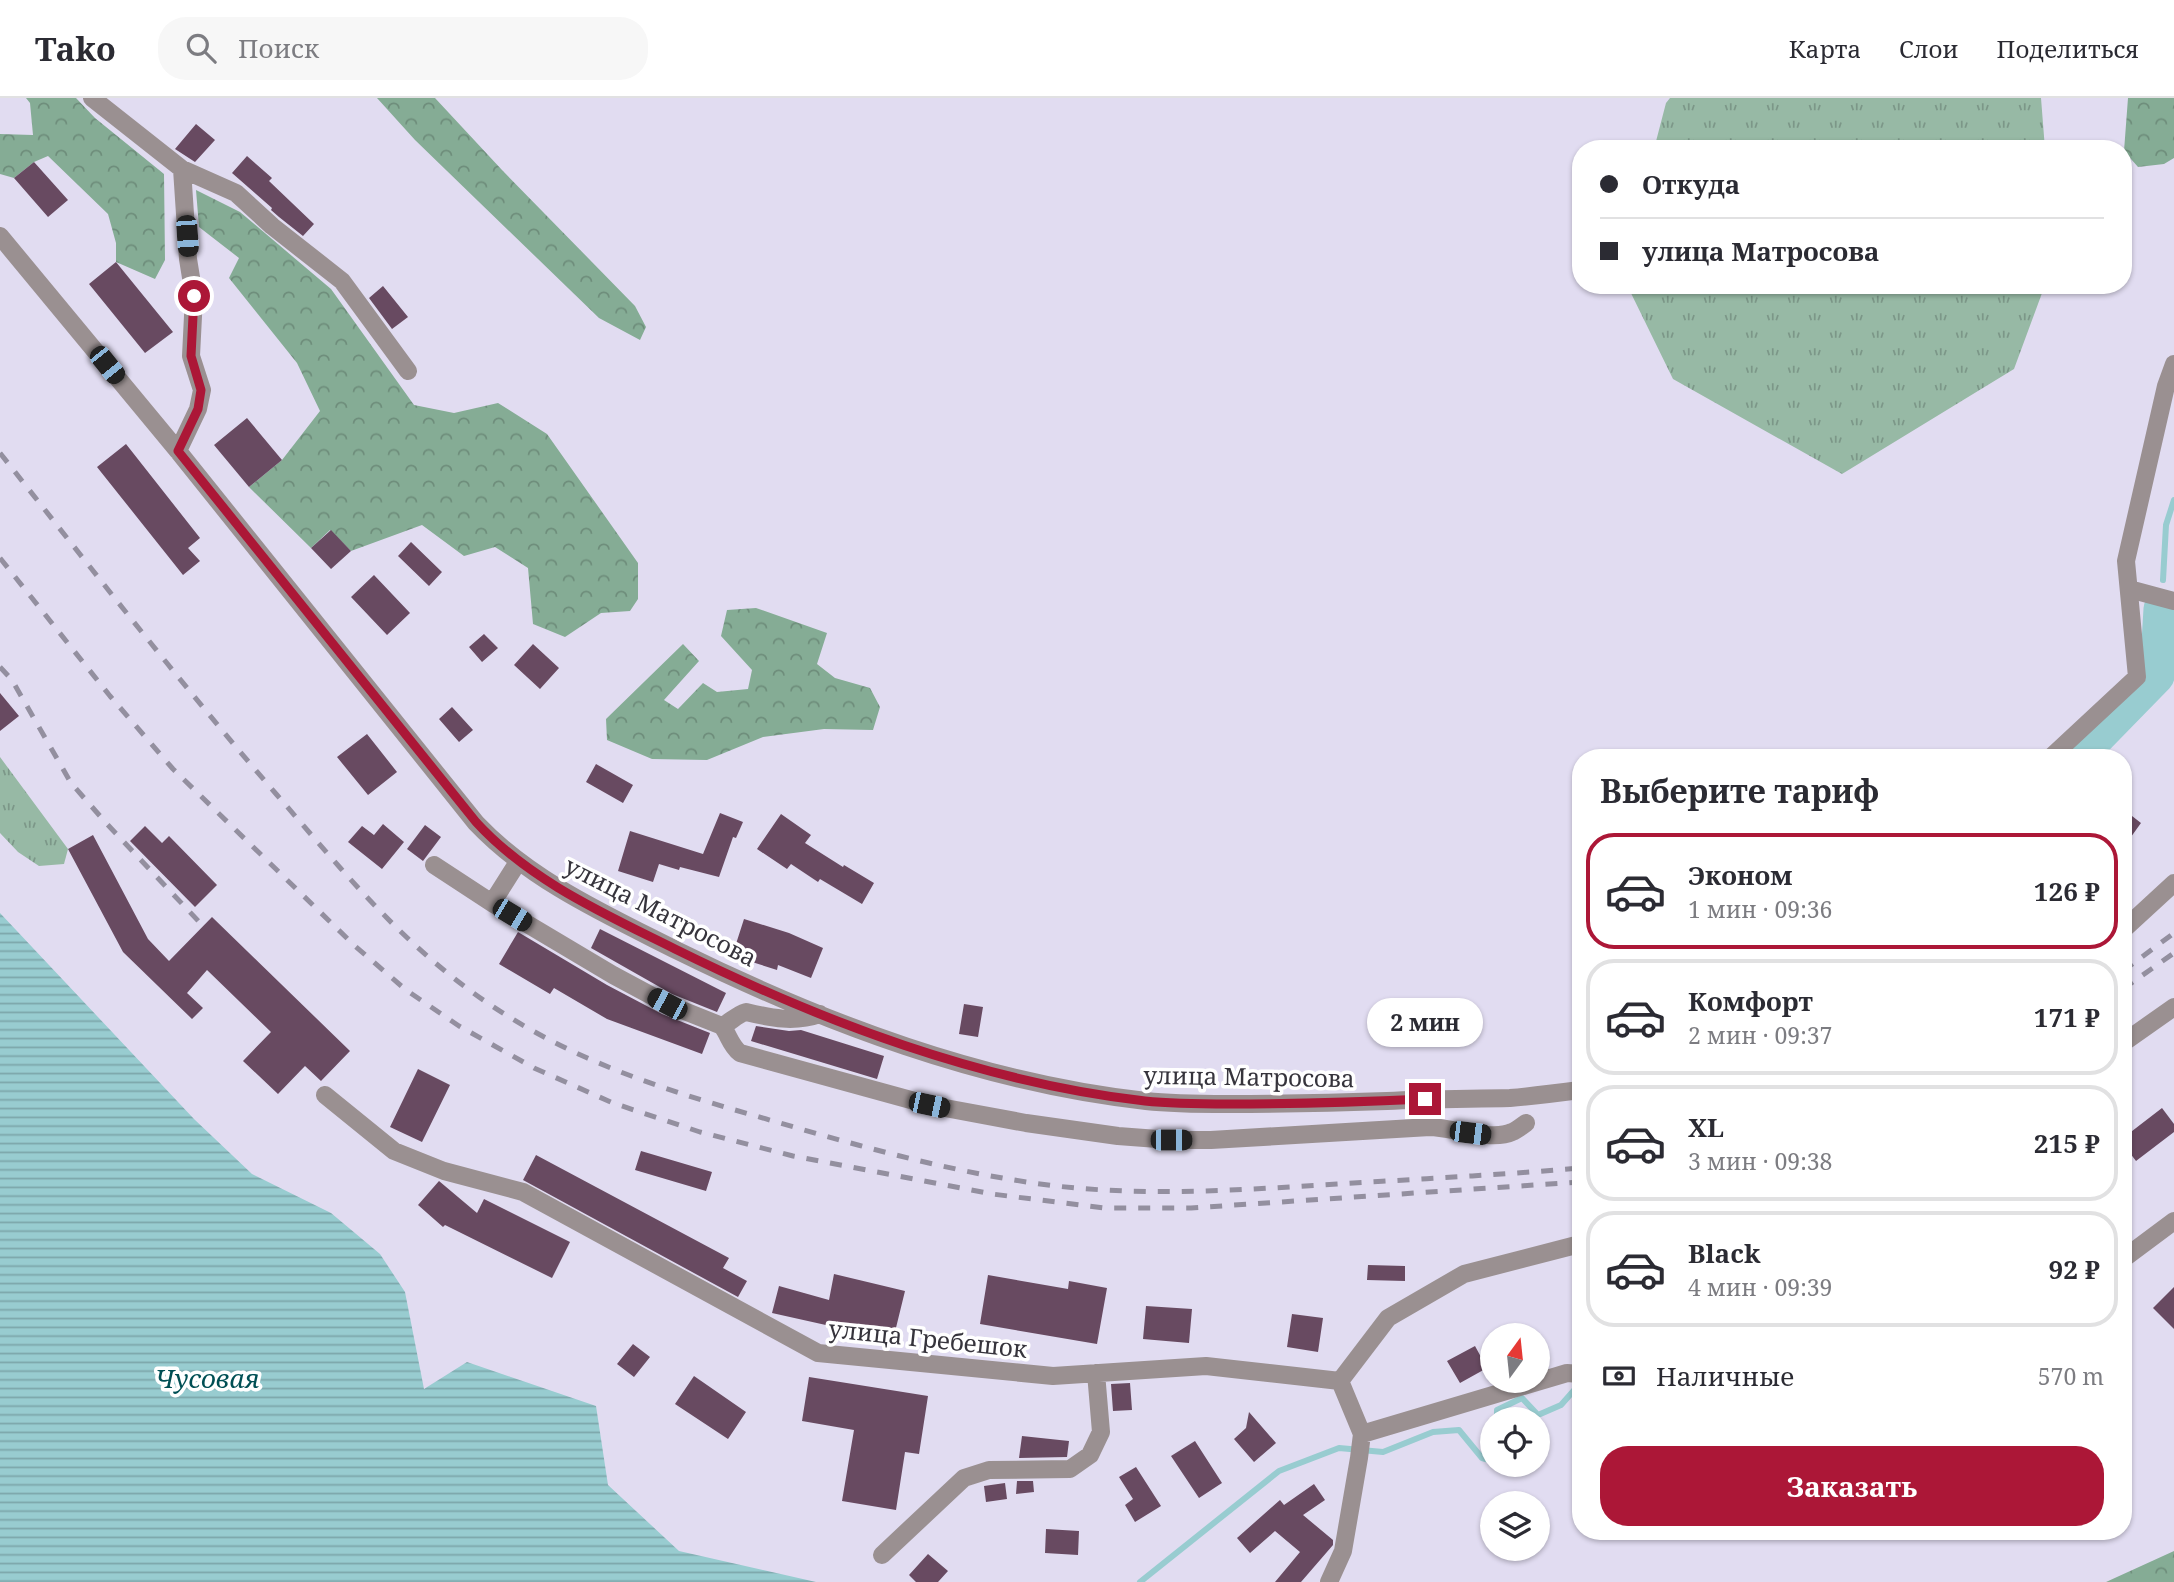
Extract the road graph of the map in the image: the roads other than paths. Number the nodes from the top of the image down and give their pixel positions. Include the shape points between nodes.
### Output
1 (92, 98) edge
2 (182, 169) junction
3 (0, 236) edge
4 (2174, 364) edge
5 (408, 371) dead end
6 (178, 451) junction
7 (2129, 589) junction
8 (2174, 601) edge
9 (2060, 749) edge
10 (518, 862) junction
11 (434, 865) dead end
12 (2174, 883) edge
13 (492, 903) junction
14 (2132, 922) edge
15 (2174, 1007) edge
16 (820, 1014) junction
17 (722, 1026) junction
18 (2132, 1037) edge
19 (1572, 1091) edge
20 (325, 1095) dead end
21 (1527, 1123) dead end
22 (2174, 1220) edge
23 (1572, 1246) edge
24 (2132, 1252) edge
25 (1096, 1373) junction
26 (1572, 1373) edge
27 (1340, 1381) junction
28 (1362, 1434) junction
29 (882, 1555) dead end
30 (1329, 1582) edge

1 - 2 street
2 - 5 street via 236,193 342,281
2 - 6 street via 194,296 191,356 201,390 198,409
3 - 6 street, улица Матросова
4 - 7 street via 2126,561
6 - 10 street, улица Матросова via 476,822
7 - 8 street
7 - 9 street via 2137,677
10 - 13 street
10 - 16 street, улица Матросова via 619,921
11 - 13 street
12 - 14 street
13 - 17 street via 647,993
15 - 18 street
16 - 17 street via 786,1020 746,1012
16 - 19 street, улица Матросова via 955,1062 1059,1087 1147,1101 1302,1104
17 - 21 street via 740,1053 876,1092 976,1114 1118,1136 1211,1140 1430,1127 1486,1135 1510,1133
20 - 25 street, улица Гребешок via 394,1151 444,1171 523,1192 818,1353 1053,1376
22 - 24 street
23 - 27 street via 1464,1274 1388,1318
25 - 27 street, улица Гребешок via 1206,1366
25 - 29 street via 1101,1432 1090,1455 1070,1469 989,1470 964,1478
26 - 28 street
27 - 28 street
28 - 30 street via 1343,1551

